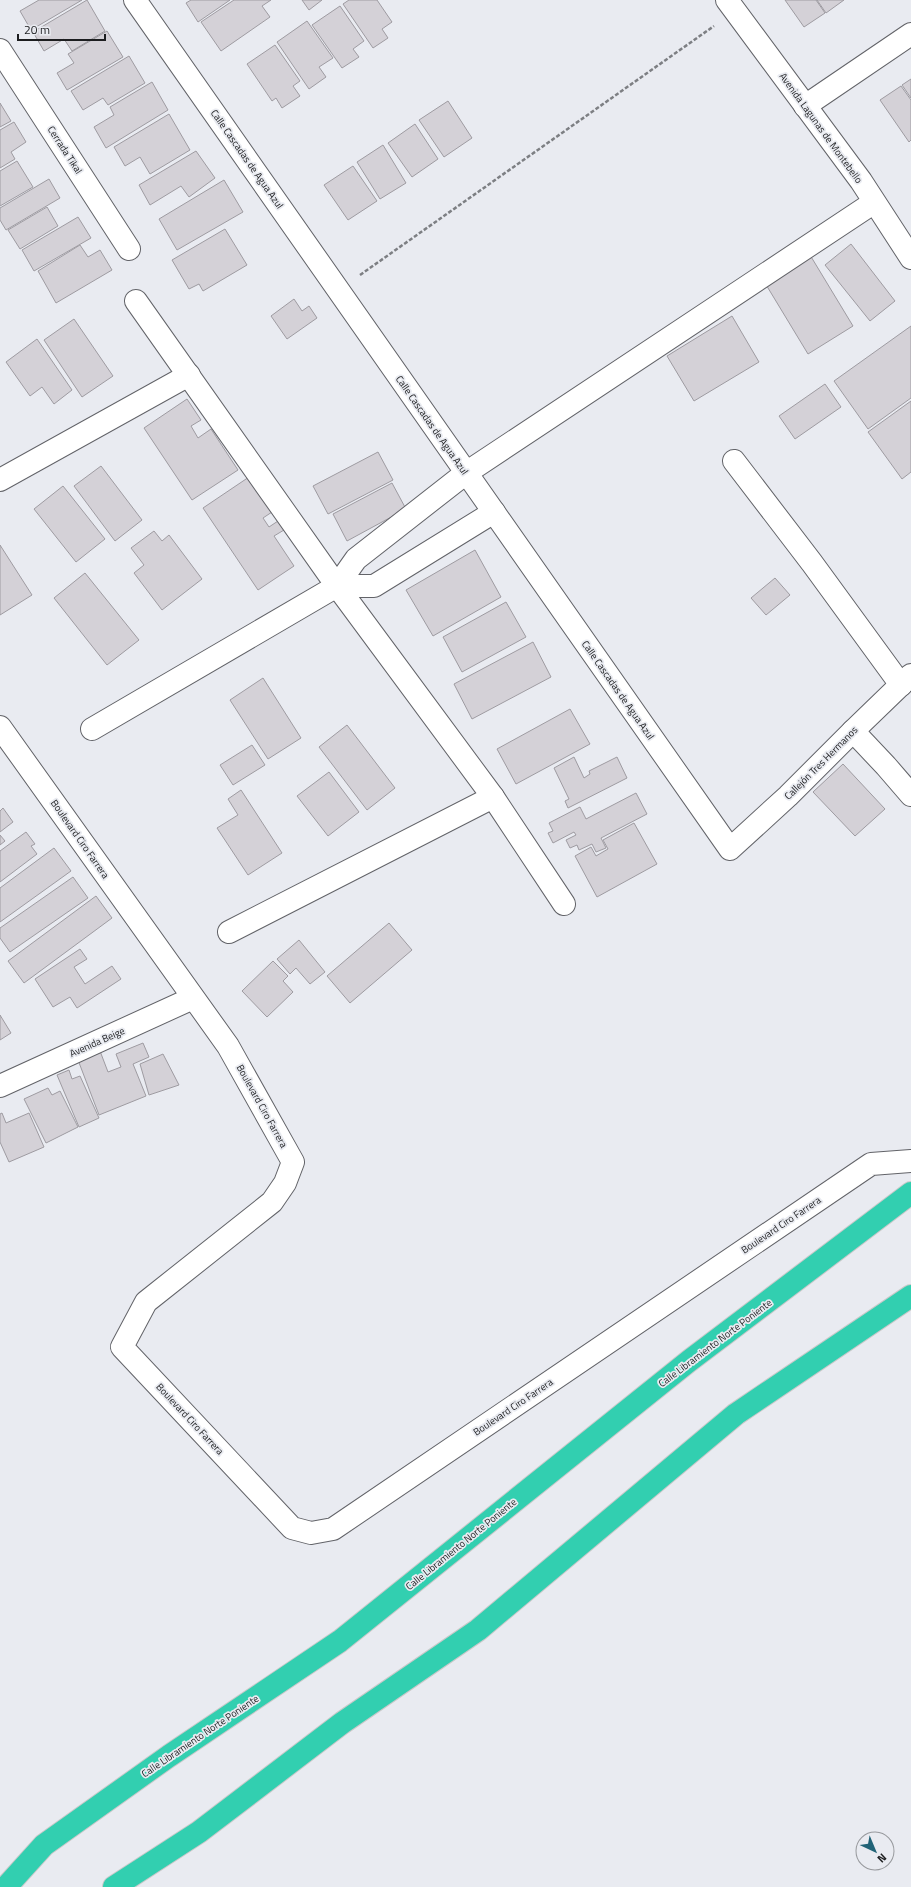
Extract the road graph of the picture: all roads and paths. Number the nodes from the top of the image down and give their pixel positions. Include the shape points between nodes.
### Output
1 (135, 0) edge
2 (731, 6) edge
3 (911, 34) edge
4 (0, 50) edge
5 (805, 106) junction
6 (874, 203) junction
7 (129, 249) dead end
8 (911, 258) edge
9 (338, 290) junction
10 (136, 301) dead end
11 (189, 375) junction
12 (734, 461) dead end
13 (466, 473) junction
14 (0, 480) edge
15 (494, 512) junction
16 (337, 586) junction
17 (906, 680) edge
18 (0, 727) edge
19 (92, 729) dead end
20 (853, 731) junction
21 (911, 795) edge
22 (493, 797) junction
23 (730, 849) joint
24 (564, 904) dead end
25 (229, 932) dead end
26 (193, 998) junction
27 (0, 1086) edge
28 (911, 1161) edge
29 (911, 1192) edge
30 (911, 1296) edge
31 (6, 1887) edge
32 (114, 1887) edge

1 - 9 street, Calle Cascadas de Agua Azul
2 - 5 street, Avenida Lagunas de Montebello
2 - 9 path
3 - 5 street
4 - 7 street, Cerrada Tikal
5 - 6 street, Avenida Lagunas de Montebello via 861,181
6 - 8 street, Avenida Lagunas de Montebello
6 - 13 street
9 - 13 street, Calle Cascadas de Agua Azul
10 - 11 street
11 - 14 street
11 - 16 street
12 - 17 street
13 - 15 street, Calle Cascadas de Agua Azul
13 - 16 street via 356,560
15 - 16 street via 374,586
15 - 23 street, Calle Cascadas de Agua Azul
16 - 19 street
16 - 22 street
17 - 20 street, Callejón Tres Hermanos
18 - 26 street, Boulevard Ciro Farrera
20 - 21 street
20 - 23 street, Callejón Tres Hermanos
22 - 24 street
22 - 25 street
26 - 27 street, Avenida Beige
26 - 28 street, Boulevard Ciro Farrera via 228,1046 293,1162 285,1183 272,1202 146,1302 122,1347 292,1528 312,1533 333,1529 871,1164
29 - 31 highway, Calle Libramiento Norte Poniente via 689,1361 340,1641 169,1756 44,1845
30 - 32 highway via 736,1414 478,1630 342,1723 199,1832

